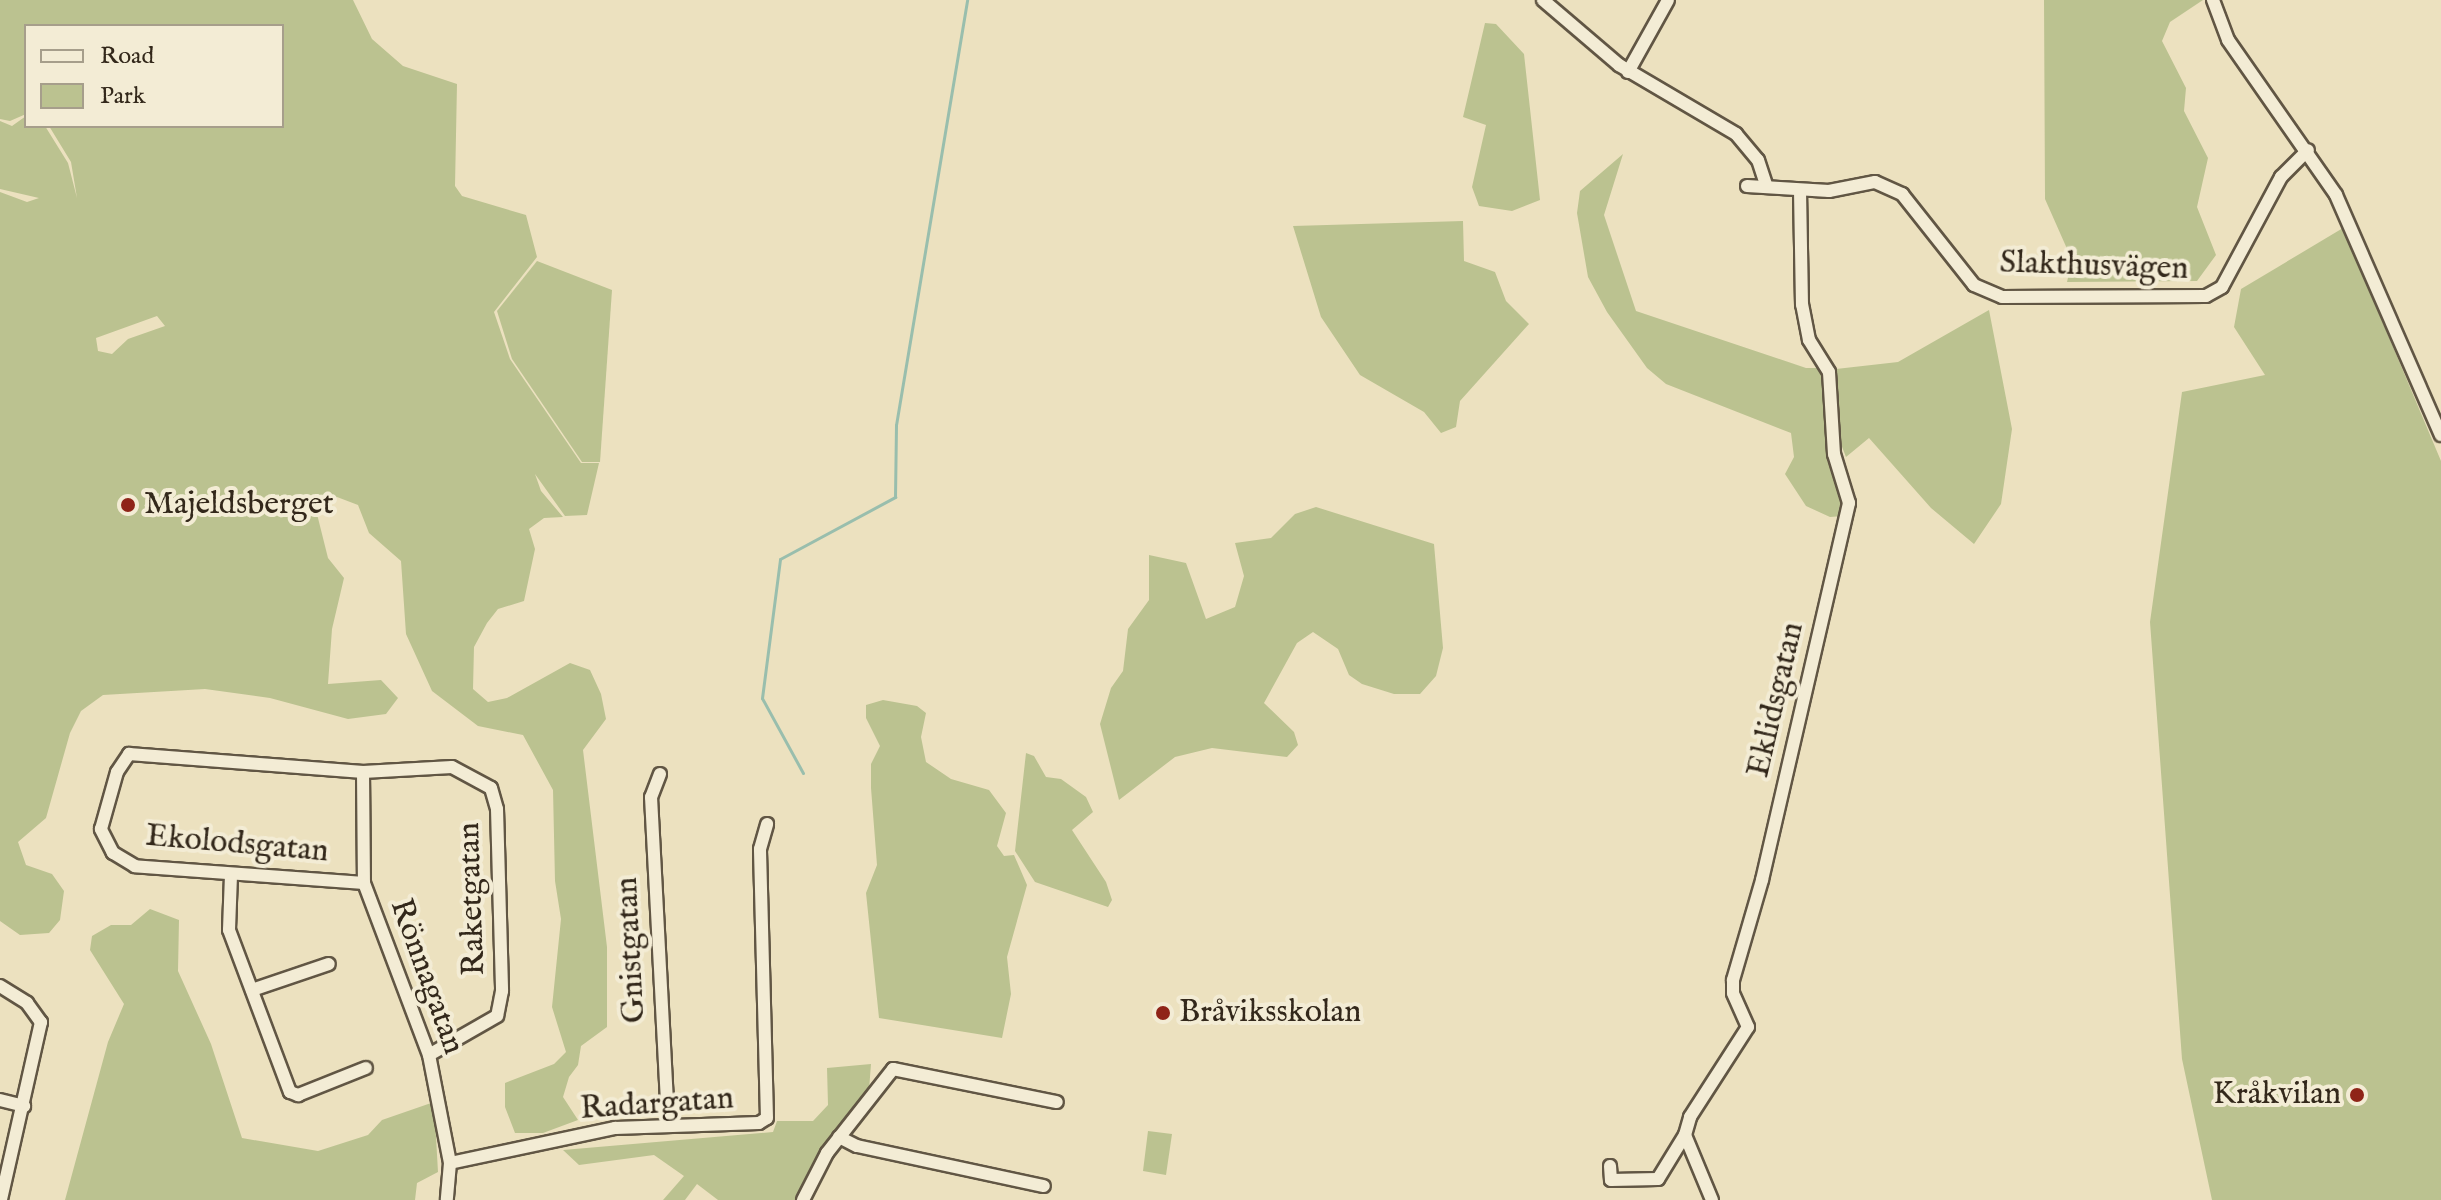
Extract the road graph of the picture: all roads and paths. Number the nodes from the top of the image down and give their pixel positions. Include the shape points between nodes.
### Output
1 (1543, 0) edge
2 (1668, 0) edge
3 (2213, 0) edge
4 (1628, 72) junction
5 (2308, 150) junction
6 (1766, 185) junction
7 (1747, 186) dead end
8 (1800, 191) junction
9 (2441, 435) edge
10 (363, 772) junction
11 (660, 774) dead end
12 (767, 824) dead end
13 (231, 875) junction
14 (364, 883) junction
15 (329, 964) dead end
16 (0, 986) edge
17 (252, 990) junction
18 (429, 1055) junction
19 (366, 1068) dead end
20 (0, 1100) edge
21 (1057, 1102) dead end
22 (24, 1106) junction
23 (668, 1126) junction
24 (1685, 1135) junction
25 (839, 1137) junction
26 (450, 1163) junction
27 (1610, 1166) dead end
28 (1044, 1186) dead end
29 (2, 1196) edge
30 (447, 1200) edge
31 (803, 1200) edge
32 (1712, 1200) edge

1 - 4 street
2 - 4 street
3 - 5 street via 2228,40
4 - 6 street via 1736,134 1758,160
5 - 8 street, Slakthusvägen via 2270,195 2222,287 2206,296 2002,297 1974,285 1902,194 1875,182
5 - 9 street via 2336,195 2389,306
6 - 7 street, Slakthusvägen
6 - 8 street, Slakthusvägen
8 - 24 street, Eklidsgatan via 1802,305 1809,340 1829,372 1834,454 1849,503 1762,880 1733,980 1748,1027 1690,1117
10 - 13 street, Ekolodsgatan via 129,754 117,772 101,829 113,853 135,866
10 - 14 street, Rönnagatan
10 - 18 street, Raketgatan via 452,767 491,788 497,809 502,991 497,1016
11 - 23 street, Gnistgatan via 651,797
12 - 23 street, Radargatan via 760,849 770,1112 759,1123
13 - 14 street, Ekolodsgatan
13 - 17 street via 229,930
14 - 18 street, Rönnagatan
15 - 17 street
16 - 22 street via 27,1003 41,1022
17 - 19 street via 290,1092 298,1095
18 - 26 street, Rönnagatan
20 - 22 street
21 - 25 street via 893,1069
22 - 29 street
23 - 26 street, Radargatan via 615,1128
24 - 27 street, Eklidsgatan via 1658,1179 1611,1180
24 - 32 street
25 - 28 street via 857,1146
25 - 31 street
26 - 30 street, Rönnagatan

